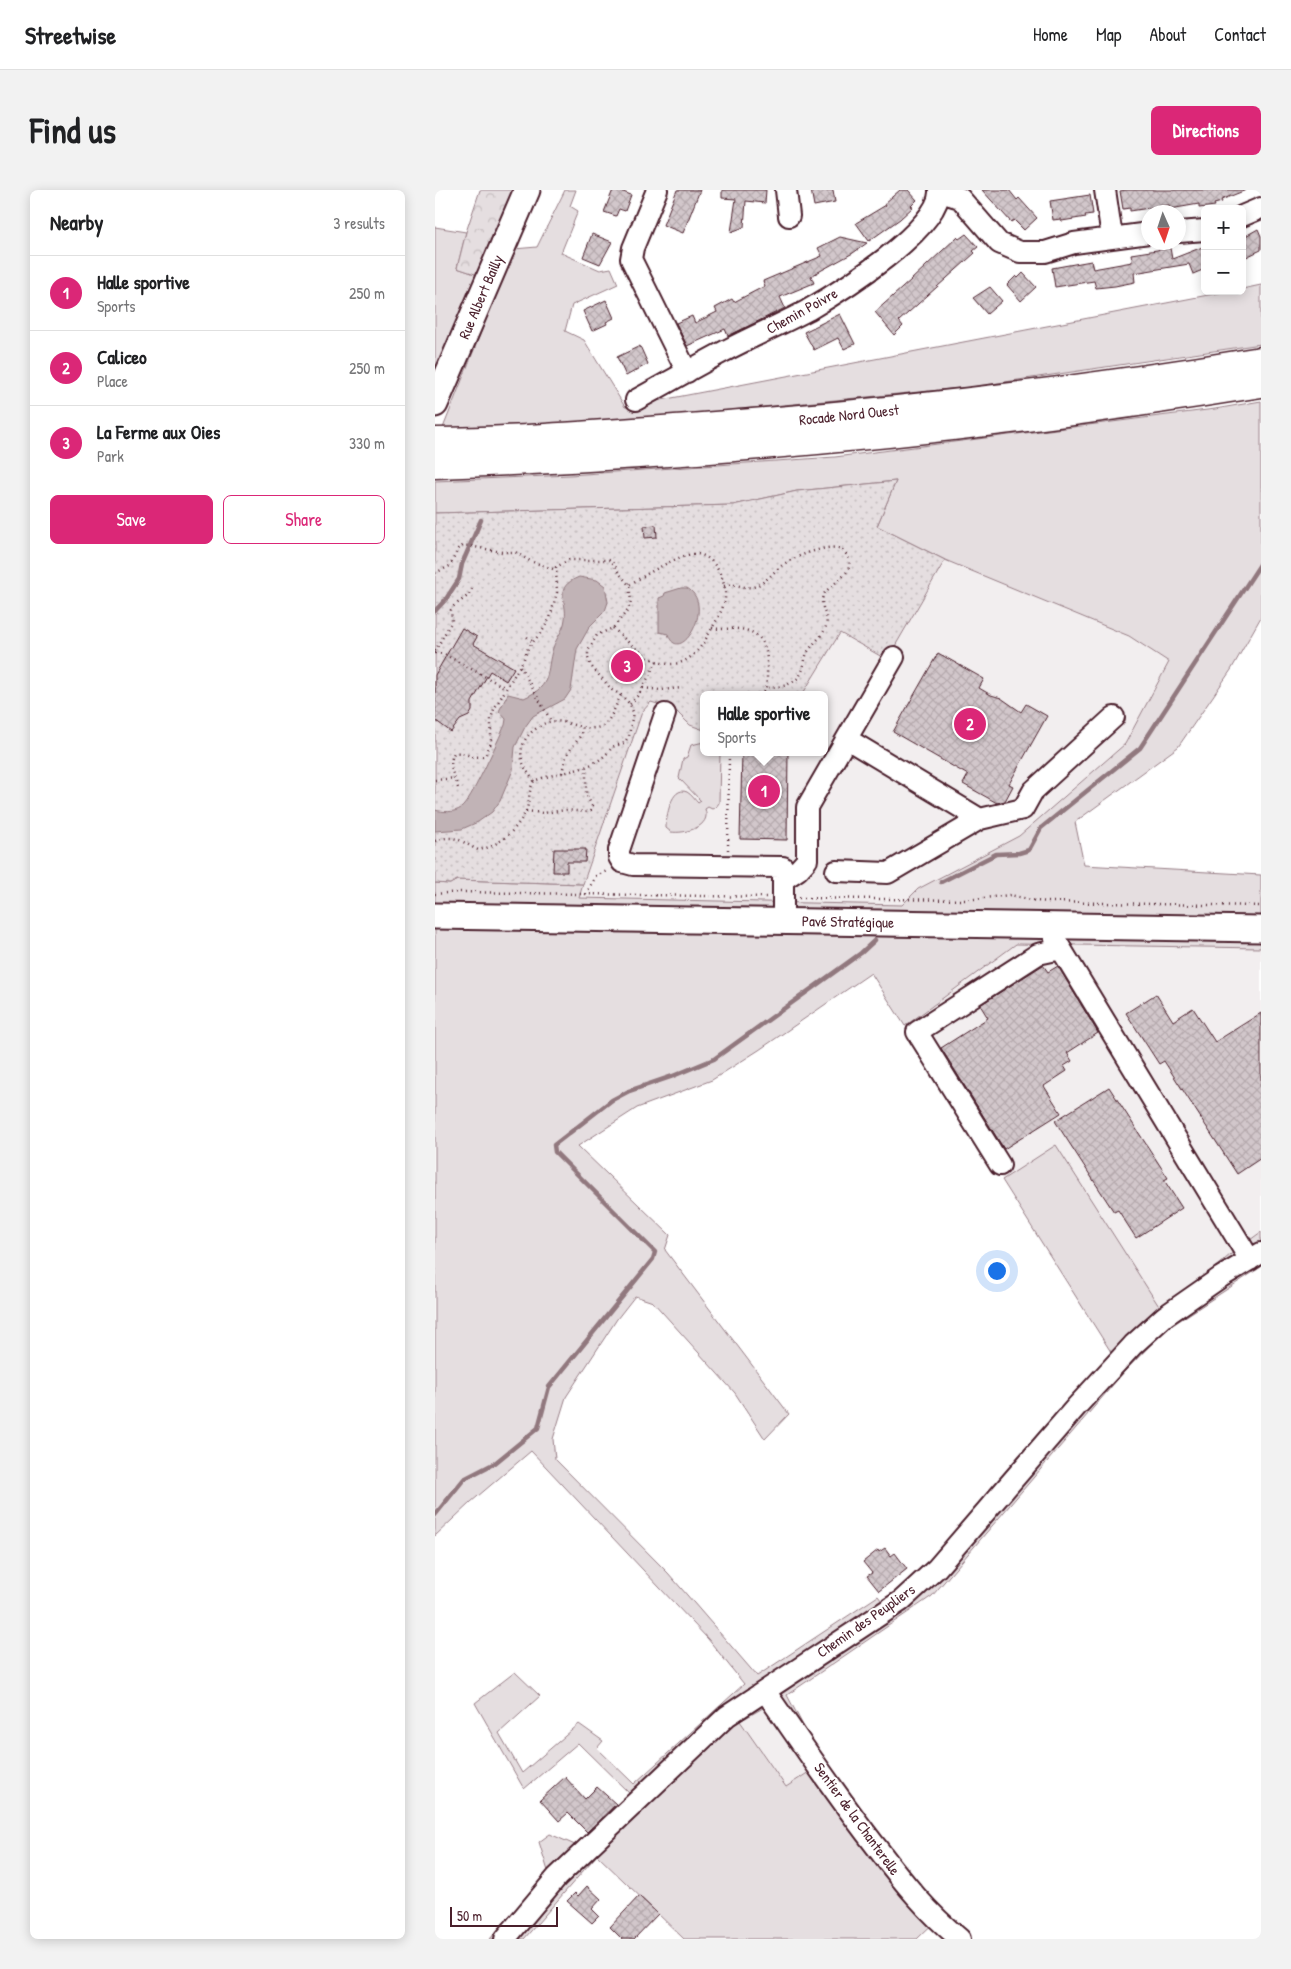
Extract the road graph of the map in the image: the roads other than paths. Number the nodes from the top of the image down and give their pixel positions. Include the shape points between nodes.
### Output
1 (527, 190) edge
2 (657, 190) edge
3 (786, 190) edge
4 (1105, 190) edge
5 (940, 191) edge
6 (1261, 208) edge
7 (1246, 214) edge
8 (789, 216) dead end
9 (1201, 230) edge
10 (1186, 231) edge
11 (1141, 234) edge
12 (1113, 237) junction
13 (1261, 361) edge
14 (687, 372) junction
15 (1261, 383) edge
16 (636, 400) dead end
17 (435, 404) edge
18 (435, 442) edge
19 (435, 464) edge
20 (894, 657) dead end
21 (665, 714) dead end
22 (1114, 717) dead end
23 (847, 738) junction
24 (980, 819) junction
25 (836, 871) dead end
26 (783, 900) junction
27 (435, 916) edge
28 (1053, 926) junction
29 (1261, 929) edge
30 (1061, 949) junction
31 (1000, 1164) dead end
32 (1255, 1256) edge
33 (765, 1690) junction
34 (505, 1939) edge
35 (960, 1939) edge

1 - 17 main road, Rue Albert Bailly
2 - 14 street via 631,258
3 - 8 street
4 - 12 street
5 - 12 street via 960,198 999,243 1019,252 1045,252
5 - 14 street, Chemin Poivre via 932,214 921,228 862,275 809,309
6 - 7 street
9 - 10 street
11 - 12 street
13 - 18 highway, Rocade Nord Ouest via 1055,391 795,420 548,438
14 - 16 street, Chemin Poivre
15 - 19 highway, Rocade Nord Ouest via 965,424 773,444
20 - 23 street
21 - 26 street via 619,850 622,862 633,865 783,867
22 - 24 street via 1033,791 1023,809
23 - 24 street
23 - 26 street via 807,807 807,860 798,870
24 - 25 street via 888,873
26 - 27 main road, Pavé Stratégique
26 - 28 main road, Pavé Stratégique
28 - 29 main road, Pavé Stratégique
28 - 30 street
30 - 31 street via 1038,954 917,1032
30 - 32 street
32 - 33 street, Chemin des Peupliers via 1165,1316 1133,1345 937,1568 901,1601
33 - 34 street, Chemin des Peupliers via 727,1716 598,1837 557,1877
33 - 35 street, Sentier de la Chanterelle via 853,1817 907,1888

